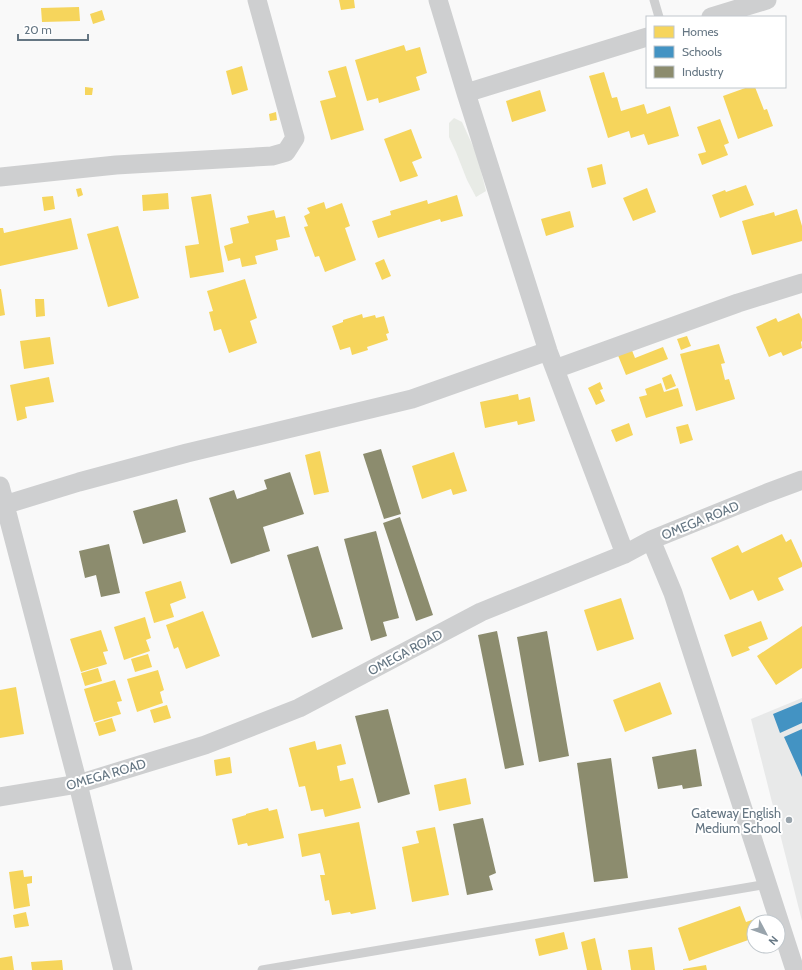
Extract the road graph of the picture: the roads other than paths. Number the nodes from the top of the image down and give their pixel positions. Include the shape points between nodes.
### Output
1 (257, 0) edge
2 (438, 0) edge
3 (654, 0) edge
4 (767, 0) edge
5 (659, 16) edge
6 (714, 16) edge
7 (646, 37) edge
8 (466, 93) junction
9 (0, 177) edge
10 (802, 283) edge
11 (548, 351) junction
12 (554, 369) junction
13 (802, 480) edge
14 (0, 486) edge
15 (4, 505) junction
16 (651, 540) junction
17 (624, 554) junction
18 (78, 784) junction
19 (0, 797) edge
20 (768, 884) junction
21 (123, 970) edge
22 (262, 970) edge
23 (796, 970) edge

1 - 9 street via 295,138 286,152 272,156 116,165
2 - 8 street
3 - 5 lane
4 - 6 street
7 - 8 street
8 - 11 street
10 - 12 street via 738,303
11 - 12 street
11 - 15 street via 412,399 187,453
12 - 17 street
13 - 16 street, OMEGA ROAD
14 - 15 street
15 - 18 street
16 - 17 street, OMEGA ROAD
16 - 20 street via 673,592
17 - 18 street, OMEGA ROAD via 481,612 299,708 205,745
18 - 19 street, OMEGA ROAD
18 - 21 street
20 - 22 lane
20 - 23 street

